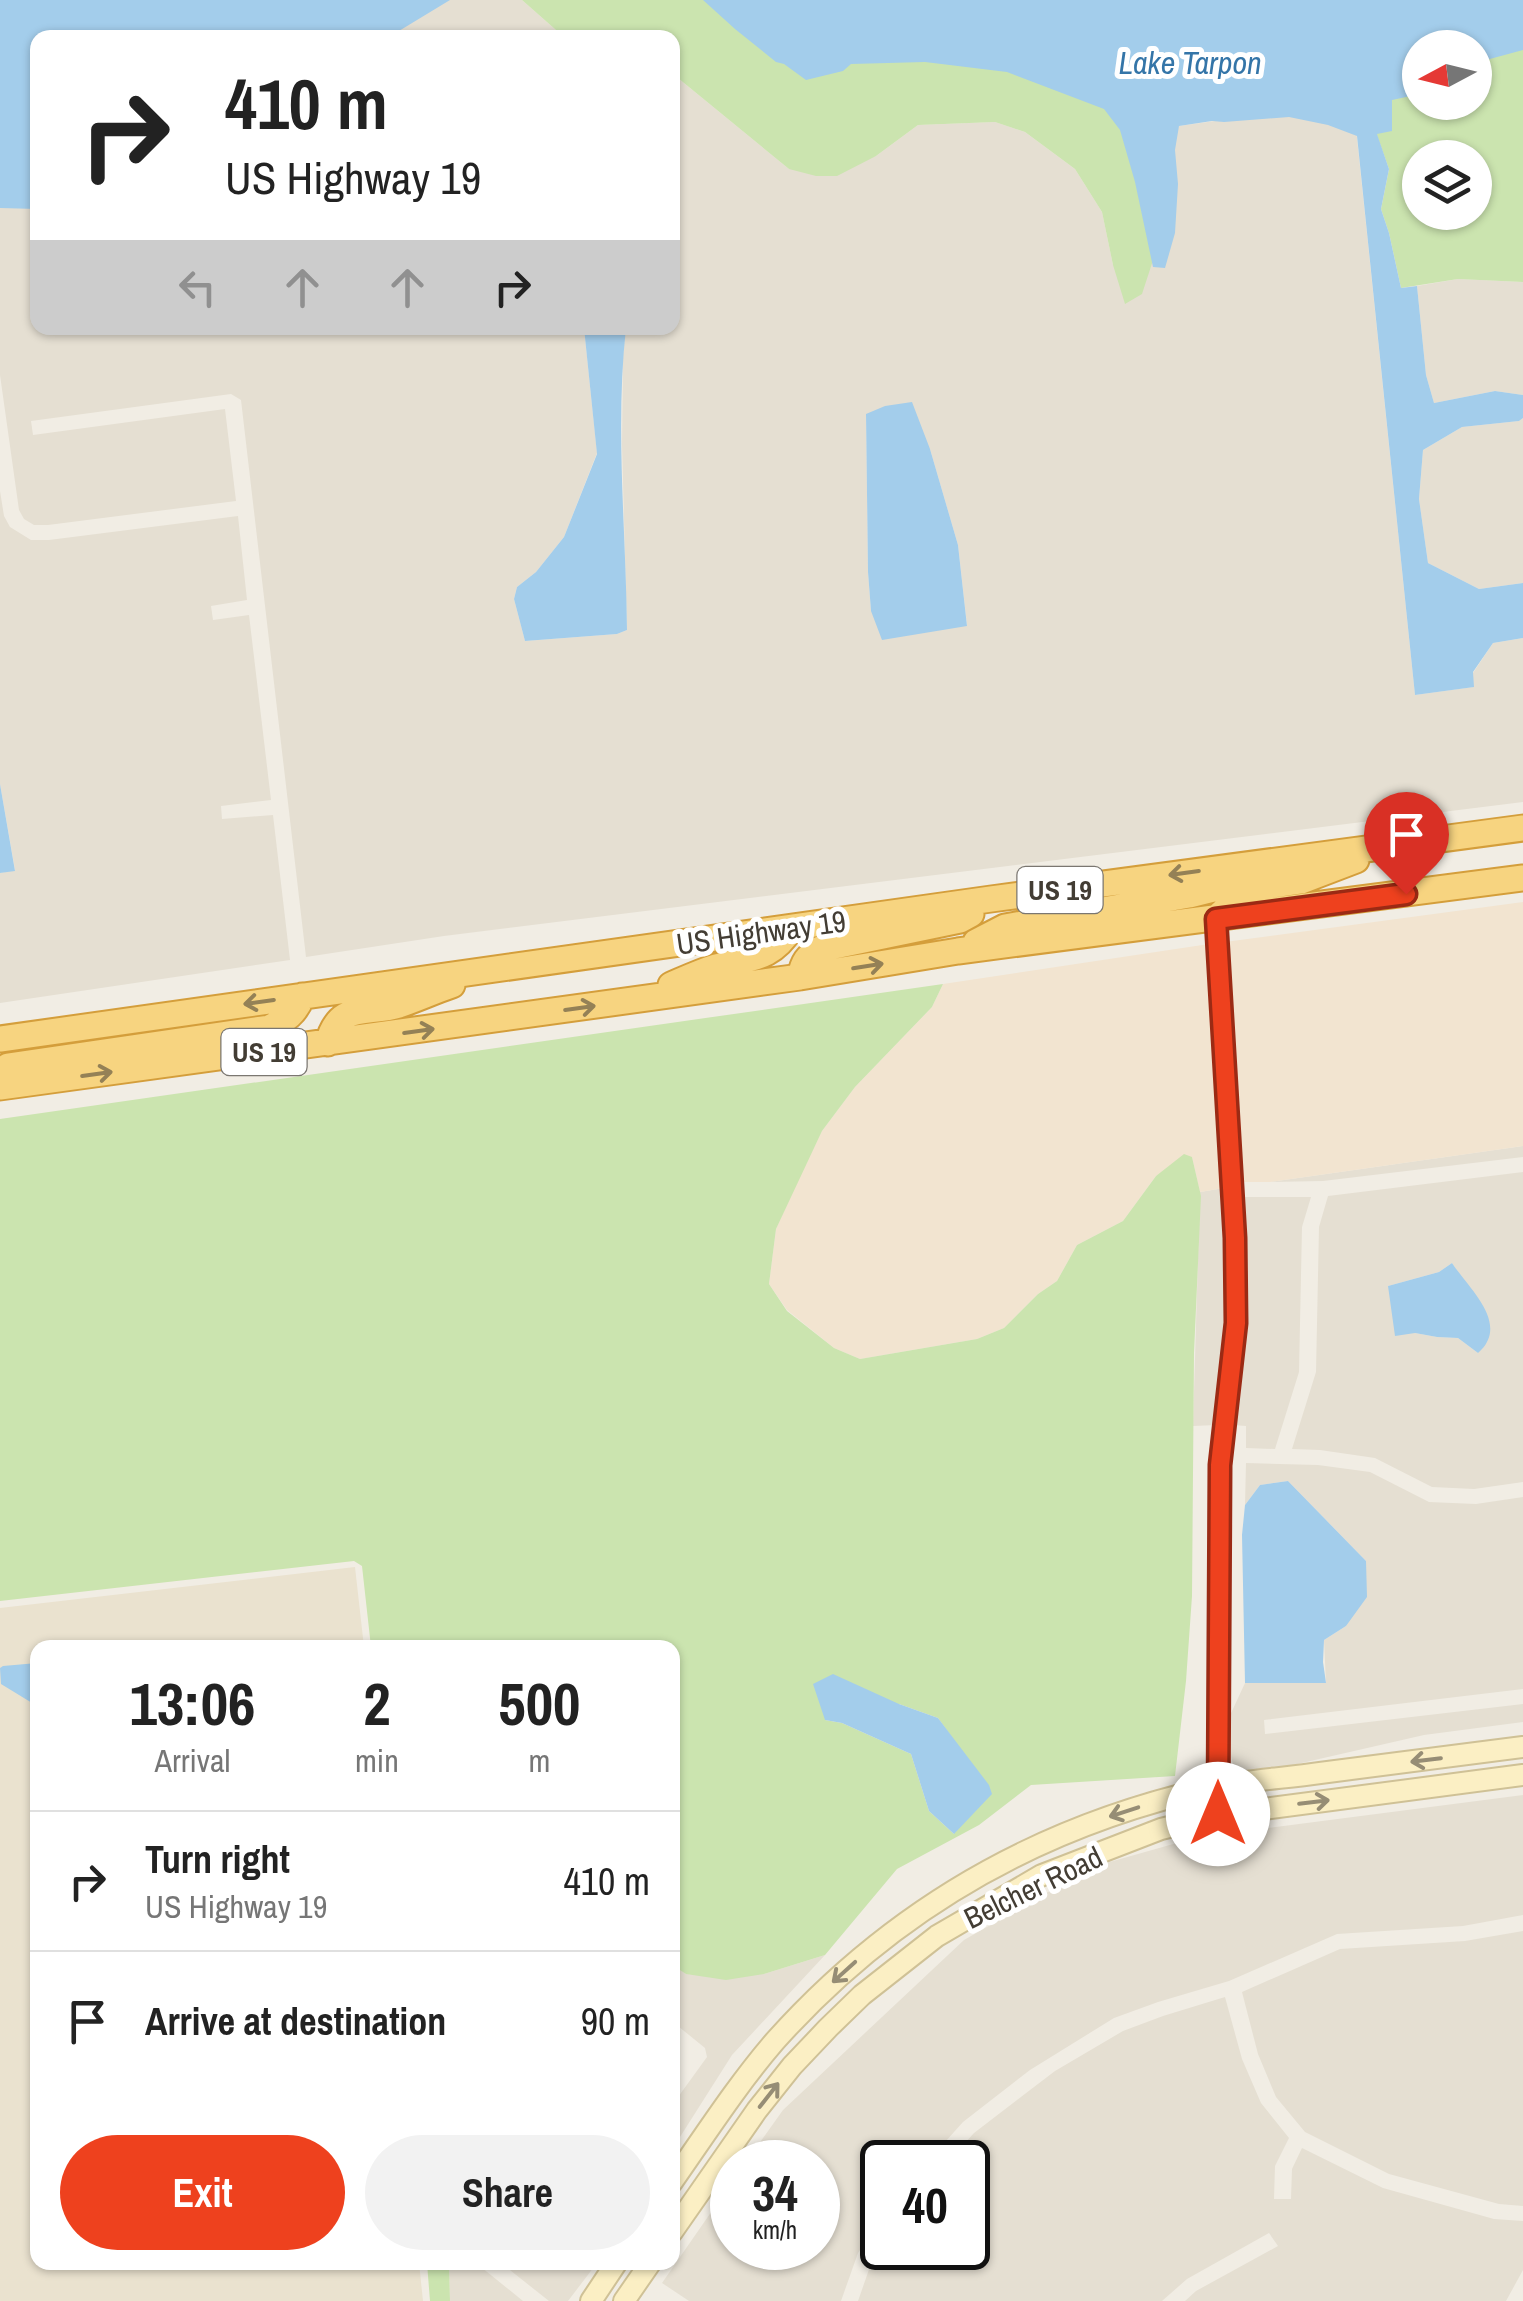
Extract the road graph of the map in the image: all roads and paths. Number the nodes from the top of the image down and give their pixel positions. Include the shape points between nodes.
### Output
1 (1523, 828) edge
2 (1398, 844) junction
3 (1267, 862) junction
4 (1514, 877) edge
5 (991, 899) junction
6 (1216, 919) junction
7 (790, 928) junction
8 (958, 951) junction
9 (494, 969) junction
10 (800, 977) junction
11 (302, 996) junction
12 (634, 1000) junction
13 (0, 1039) edge
14 (328, 1044) junction
15 (0, 1072) edge
16 (0, 1087) edge
17 (1523, 1747) edge
18 (1523, 1775) edge
19 (1218, 1786) junction
20 (1218, 1814) junction
21 (680, 2171) edge
22 (680, 2221) edge
23 (611, 2270) edge
24 (645, 2270) edge
25 (590, 2301) edge
26 (624, 2301) edge

1 - 2 highway, US Highway 19 / US 19
2 - 3 highway, US Highway 19 / US 19
2 - 6 highway via 1302,881 1258,887
3 -> 5 highway, US Highway 19 / US 19
3 - 8 highway via 1189,896 1005,927
4 - 6 highway, US Highway 19 / US 19
5 - 7 highway, US Highway 19 / US 19
5 - 10 highway via 960,920 820,949 809,955
6 - 8 highway, US Highway 19 / US 19
6 - 19 street via 1236,1323 1220,1465
7 - 9 highway, US Highway 19 / US 19
7 - 12 highway via 774,950 757,958
10 -> 8 highway, US Highway 19 / US 19
9 - 11 highway, US Highway 19 / US 19
9 - 14 highway via 396,1006 352,1013 332,1028
10 - 12 highway, US Highway 19 / US 19
11 -> 13 highway, US Highway 19 / US 19
11 - 15 highway via 297,1009 269,1028
14 -> 12 highway, US Highway 19 / US 19
16 -> 14 highway, US Highway 19 / US 19
17 -> 19 main road, Belcher Road
20 -> 18 main road, Belcher Road
19 - 20 street
19 -> 21 main road, Belcher Road via 1118,1813 1026,1850 901,1925 772,2045
22 -> 20 main road, Belcher Road via 792,2066 893,1969 1042,1875
23 - 25 main road
24 - 26 main road

